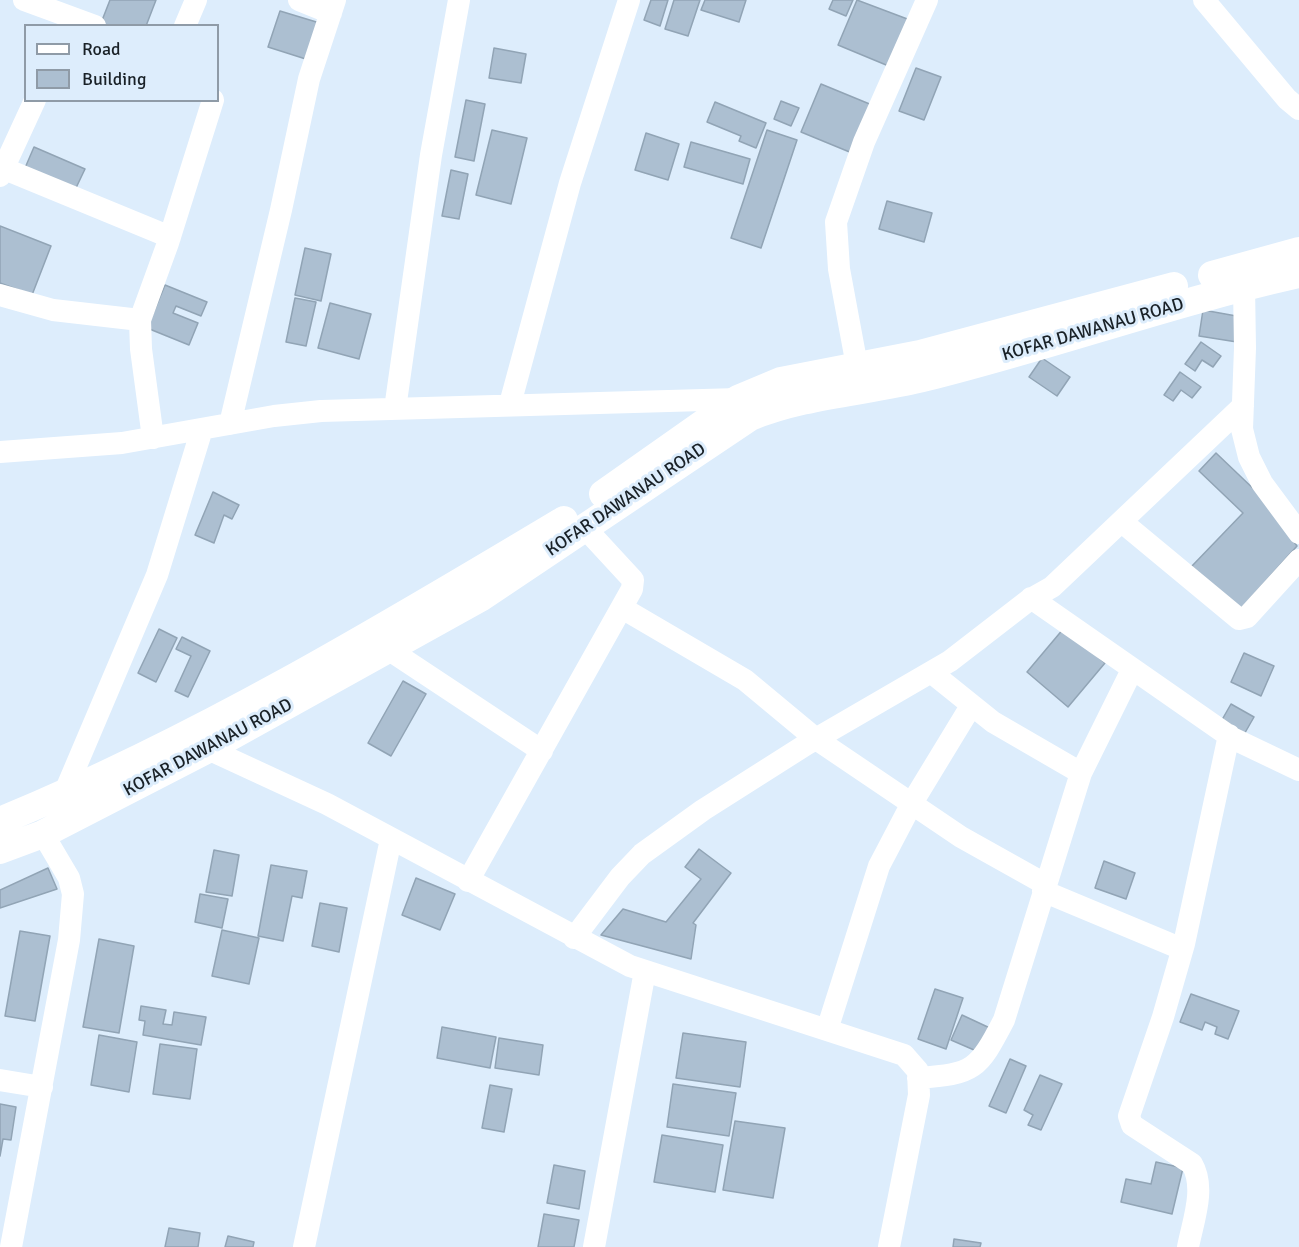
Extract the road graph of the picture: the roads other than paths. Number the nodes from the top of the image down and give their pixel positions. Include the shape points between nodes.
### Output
1 (24, 0) edge
2 (196, 0) edge
3 (299, 0) edge
4 (459, 0) edge
5 (629, 0) edge
6 (927, 0) edge
7 (1204, 0) edge
8 (333, 6) edge
9 (80, 17) edge
10 (186, 24) edge
11 (34, 102) edge
12 (212, 102) edge
13 (1299, 109) edge
14 (1, 170) edge
15 (170, 237) junction
16 (1299, 251) edge
17 (1299, 274) edge
18 (1244, 286) junction
19 (0, 295) edge
20 (140, 320) junction
21 (857, 366) junction
22 (923, 366) junction
23 (738, 399) junction
24 (510, 404) junction
25 (1243, 406) junction
26 (395, 409) junction
27 (230, 424) junction
28 (202, 429) junction
29 (153, 438) junction
30 (0, 452) edge
31 (1122, 522) junction
32 (585, 528) junction
33 (1299, 532) edge
34 (1299, 560) edge
35 (1031, 598) junction
36 (622, 608) junction
37 (388, 649) junction
38 (1132, 670) junction
39 (932, 673) junction
40 (971, 706) junction
41 (1229, 735) junction
42 (816, 739) junction
43 (208, 749) junction
44 (542, 751) junction
45 (1299, 770) edge
46 (1081, 773) junction
47 (64, 794) junction
48 (912, 803) junction
49 (0, 821) edge
50 (43, 834) junction
51 (391, 839) junction
52 (0, 850) edge
53 (468, 881) junction
54 (1044, 888) junction
55 (574, 938) junction
56 (1182, 949) junction
57 (645, 971) junction
58 (827, 1030) junction
59 (918, 1078) junction
60 (0, 1080) edge
61 (42, 1087) junction
62 (11, 1247) edge
63 (304, 1247) edge
64 (594, 1247) edge
65 (889, 1247) edge
66 (1188, 1247) edge

1 - 9 street
2 - 10 street
3 - 8 street
4 - 26 street via 431,155
5 - 24 street via 570,183
6 - 21 street via 864,142 836,222 839,269
7 - 13 street
8 - 27 street via 309,79
11 - 14 street
12 - 15 street
14 - 15 street
15 - 20 street
16 - 22 street
17 - 18 street, KOFAR DAWANAU ROAD
18 - 22 street, KOFAR DAWANAU ROAD
18 - 25 street
19 - 20 street via 53,310
20 - 29 street
21 - 22 street, KOFAR DAWANAU ROAD
21 - 23 street, KOFAR DAWANAU ROAD via 781,381
22 - 32 street, KOFAR DAWANAU ROAD via 750,417
23 - 24 street
23 - 47 street, KOFAR DAWANAU ROAD via 574,515 418,608 231,710
24 - 26 street
25 - 31 street
25 - 33 street via 1242,429 1249,457 1262,483
26 - 27 street via 321,411
27 - 28 street
28 - 29 street
28 - 47 street via 157,575
29 - 30 street
31 - 34 street via 1239,619 1247,617
31 - 35 street via 1052,587
32 - 36 street via 633,580
32 - 37 street, KOFAR DAWANAU ROAD via 480,598
35 - 38 street
35 - 39 street
36 - 42 street via 746,680
36 - 44 street
37 - 43 street, KOFAR DAWANAU ROAD
37 - 44 street
38 - 41 street
38 - 46 street
39 - 40 street
39 - 42 street
40 - 46 street
40 - 48 street
41 - 45 street
41 - 56 street
42 - 48 street
42 - 55 street via 703,810 642,854
43 - 50 street, KOFAR DAWANAU ROAD
43 - 51 street via 327,804
44 - 53 street
46 - 54 street
47 - 49 street, KOFAR DAWANAU ROAD
48 - 54 street
48 - 58 street via 879,866
50 - 52 street, KOFAR DAWANAU ROAD
50 - 61 street via 69,878 73,894 69,940
51 - 53 street
51 - 63 street
53 - 55 street
54 - 56 street
54 - 59 street via 1004,1020 987,1053 972,1068 957,1075
55 - 57 street
56 - 66 street via 1129,1116 1132,1125 1192,1164 1198,1174
57 - 58 street
57 - 64 street
58 - 59 street via 904,1055 918,1071
59 - 65 street via 919,1095
60 - 61 street
61 - 62 street

